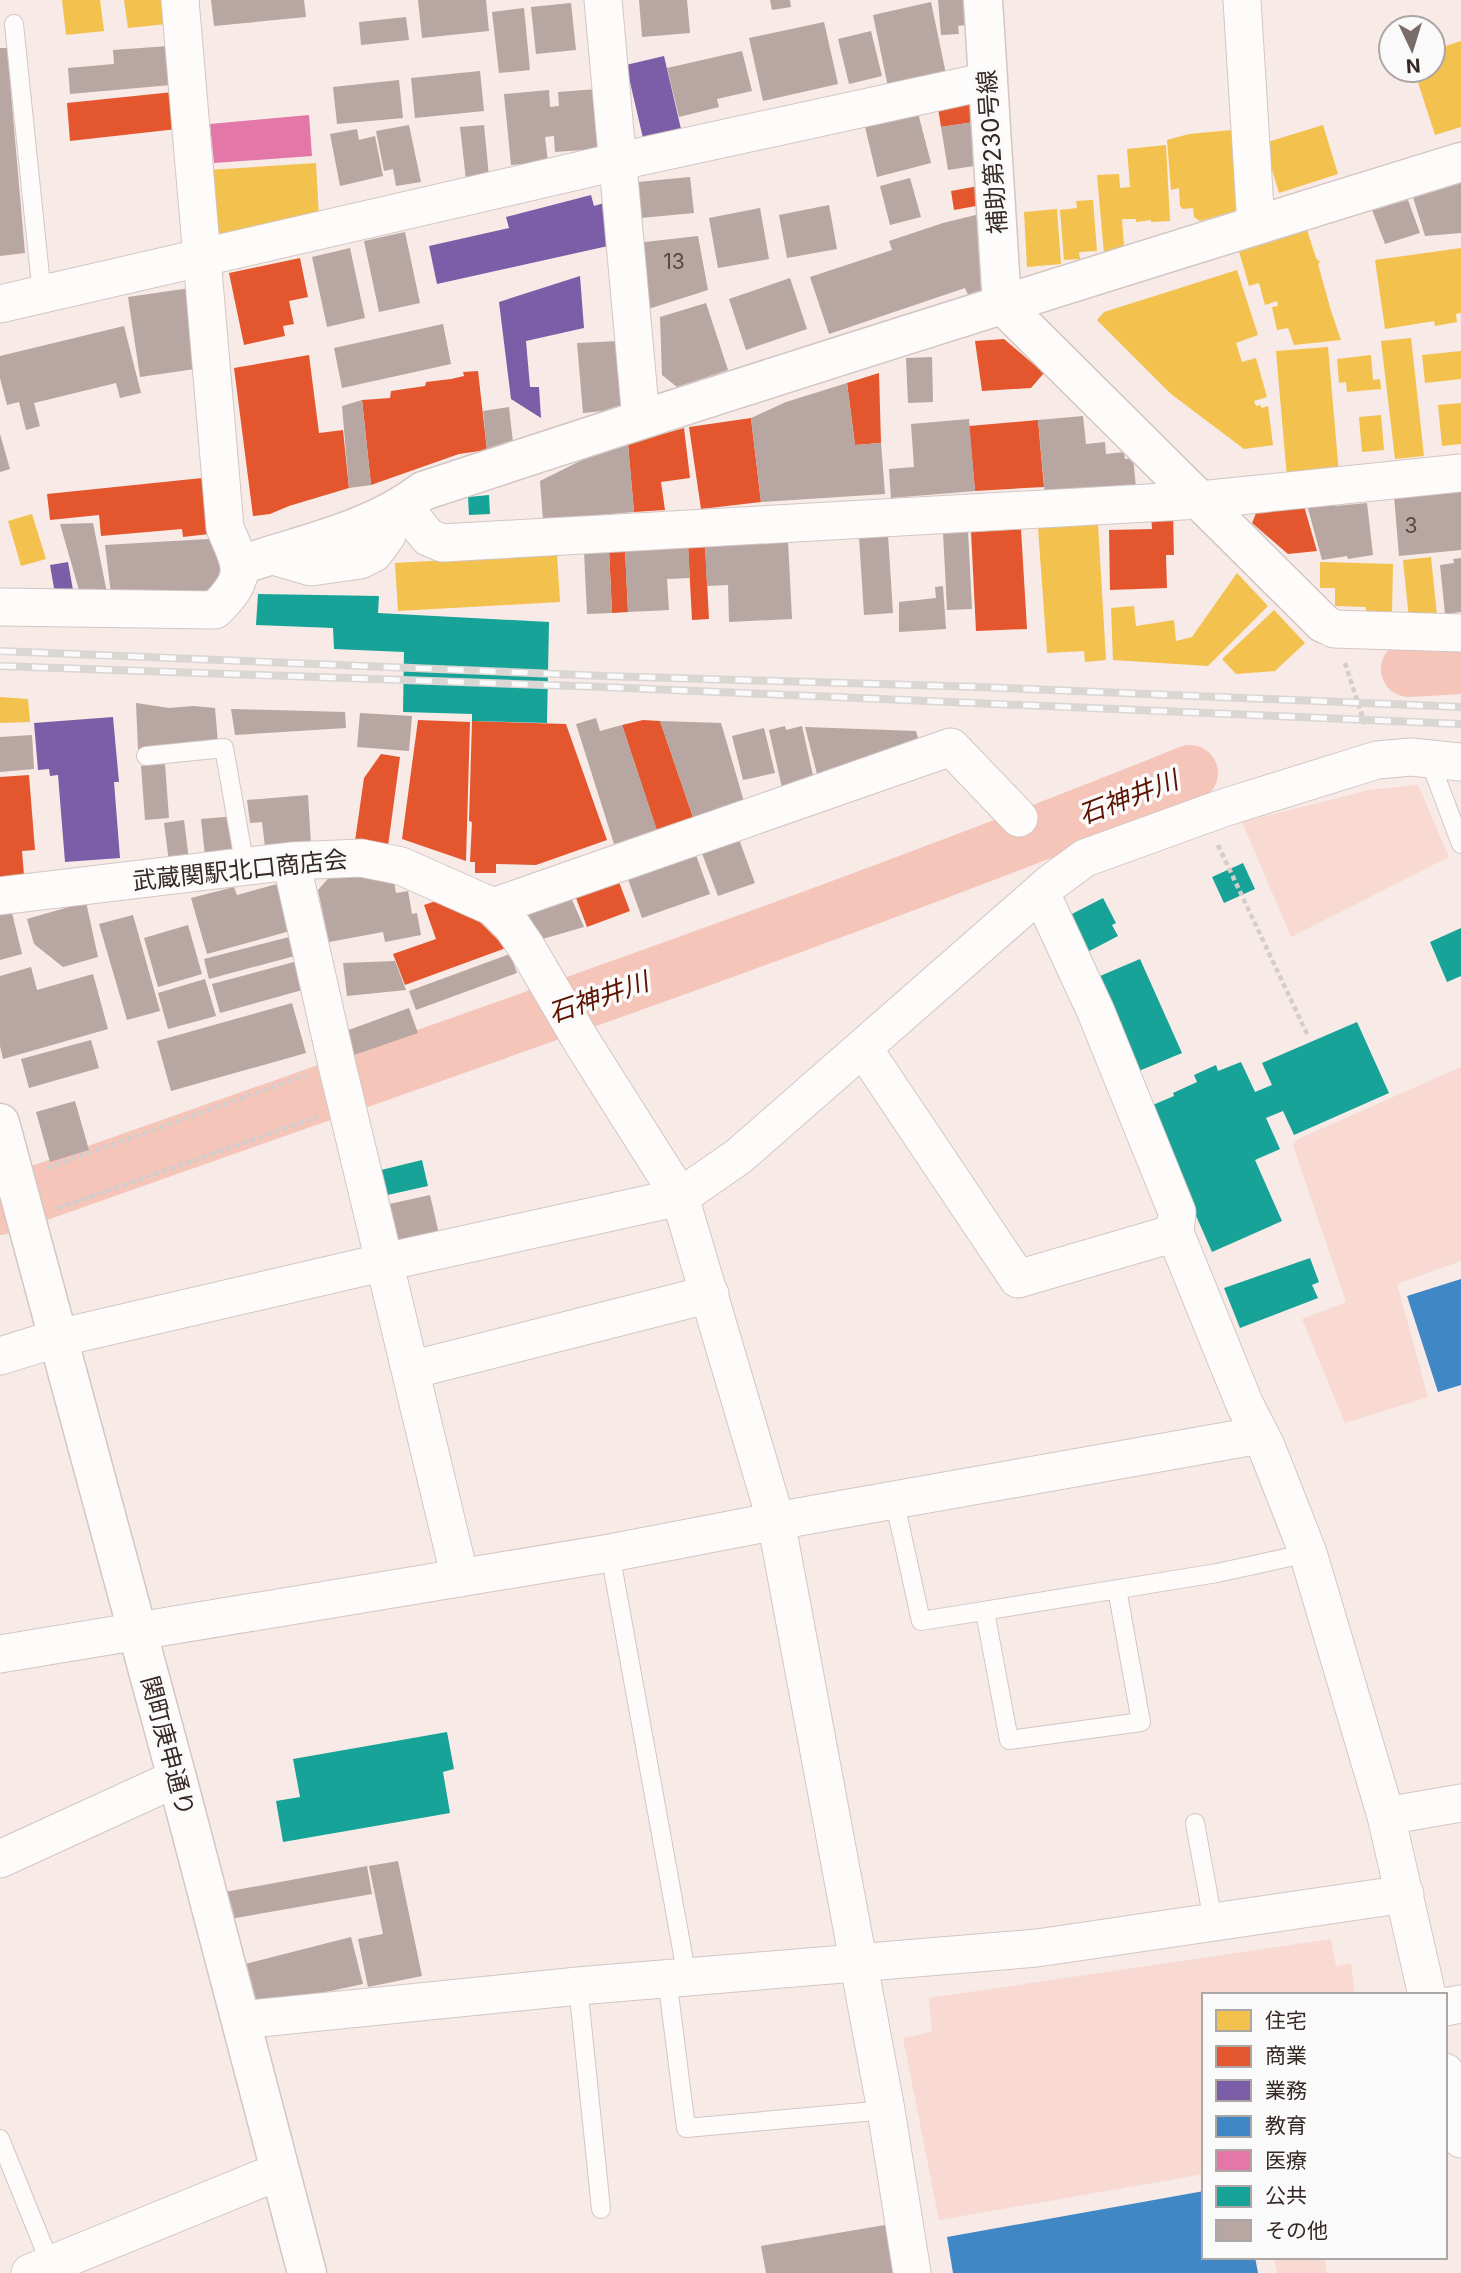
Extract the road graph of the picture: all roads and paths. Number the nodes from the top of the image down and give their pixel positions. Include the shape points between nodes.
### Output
1 (180, 0) edge
2 (603, 0) edge
3 (983, 0) edge
4 (1242, 0) edge
5 (14, 24) dead end
6 (988, 81) junction
7 (616, 162) junction
8 (1461, 162) edge
9 (1256, 225) junction
10 (202, 256) junction
11 (46, 293) junction
12 (0, 303) edge
13 (1002, 304) junction
14 (640, 419) junction
15 (1461, 473) edge
16 (1200, 500) junction
17 (398, 510) junction
18 (255, 560) junction
19 (0, 607) edge
20 (1328, 626) junction
21 (1461, 633) edge
22 (146, 756) dead end
23 (1377, 760) junction
24 (1445, 761) edge
25 (1205, 815) junction
26 (1019, 818) dead end
27 (1461, 844) edge
28 (291, 861) junction
29 (245, 867) junction
30 (1041, 893) junction
31 (0, 896) edge
32 (493, 908) junction
33 (1308, 1036) dead end
34 (863, 1048) junction
35 (337, 1065) junction
36 (348, 1107) junction
37 (0, 1123) edge
38 (15, 1179) junction
39 (680, 1197) junction
40 (25, 1219) junction
41 (1175, 1233) junction
42 (385, 1262) junction
43 (710, 1294) junction
44 (58, 1338) junction
45 (0, 1356) edge
46 (411, 1370) junction
47 (1260, 1434) junction
48 (894, 1499) junction
49 (776, 1521) junction
50 (610, 1553) junction
51 (1308, 1553) junction
52 (460, 1578) junction
53 (1117, 1589) junction
54 (985, 1612) junction
55 (136, 1630) junction
56 (0, 1654) edge
57 (177, 1777) junction
58 (1461, 1803) edge
59 (1386, 1816) junction
60 (1195, 1823) dead end
61 (0, 1859) edge
62 (1405, 1894) junction
63 (1213, 1921) junction
64 (859, 1961) junction
65 (677, 1978) junction
66 (578, 1986) junction
67 (1427, 1993) edge
68 (241, 2020) junction
69 (1447, 2080) edge
70 (886, 2110) junction
71 (0, 2139) edge
72 (1461, 2139) edge
73 (280, 2171) junction
74 (601, 2209) dead end
75 (40, 2268) edge
76 (307, 2273) edge
77 (912, 2273) edge

1 - 10 street
2 - 7 street
3 - 6 street, 補助第230号線
4 - 9 street
5 - 11 lane via 40,276
6 - 7 street
6 - 13 street, 補助第230号線
7 - 10 street
7 - 14 street
8 - 9 street
9 - 13 street
10 - 11 street
10 - 18 street via 225,528
11 - 12 street
13 - 14 street
13 - 16 street
14 - 17 street via 423,491
15 - 16 street
16 - 17 street via 442,543 428,537
16 - 20 street
17 - 18 street
18 - 19 street via 215,610
20 - 21 street
20 - 23 path
22 - 29 lane via 224,748
23 - 24 street
23 - 25 street
24 - 27 lane
25 - 30 street via 1085,858
25 - 33 path
26 - 32 street via 951,747
28 - 29 street, 武蔵関駅北口商店会
28 - 32 street, 武蔵関駅北口商店会 via 361,858 401,866
28 - 35 street
29 - 31 street, 武蔵関駅北口商店会
30 - 34 street
30 - 41 street via 1096,1012 1177,1212
32 - 39 street, 武蔵関駅北口商店会 via 512,926
34 - 39 street via 739,1156
34 - 41 street via 1018,1279
35 - 36 street
35 - 38 path
36 - 40 path
36 - 42 street
37 - 38 street
38 - 40 street, 関町庚申通り
39 - 42 street
39 - 43 street, 武蔵関駅北口商店会
40 - 44 street, 関町庚申通り
41 - 47 street
42 - 44 street
42 - 46 street
43 - 46 street
43 - 49 street, 武蔵関駅北口商店会
44 - 45 street
44 - 55 street, 関町庚申通り
46 - 52 street
47 - 48 street
47 - 51 street
48 - 49 street
48 - 54 lane via 921,1621
49 - 50 street
49 - 64 street, 武蔵関駅北口商店会
50 - 52 street
50 - 65 lane
51 - 53 lane
51 - 59 street
52 - 55 street
53 - 54 lane
53 - 54 lane via 1141,1722 1009,1740
55 - 56 street
55 - 57 street, 関町庚申通り
57 - 61 street
57 - 68 street, 関町庚申通り
58 - 59 street
59 - 62 street
60 - 63 lane
62 - 63 street
62 - 67 street
63 - 64 street via 1037,1948
64 - 65 street
64 - 70 street, 武蔵関駅北口商店会
65 - 66 street
65 - 70 lane via 686,2128
66 - 68 street
66 - 74 lane
68 - 73 street, 関町庚申通り
69 - 72 street
70 - 77 street, 武蔵関駅北口商店会
71 - 75 lane
73 - 75 street
73 - 76 street, 関町庚申通り

